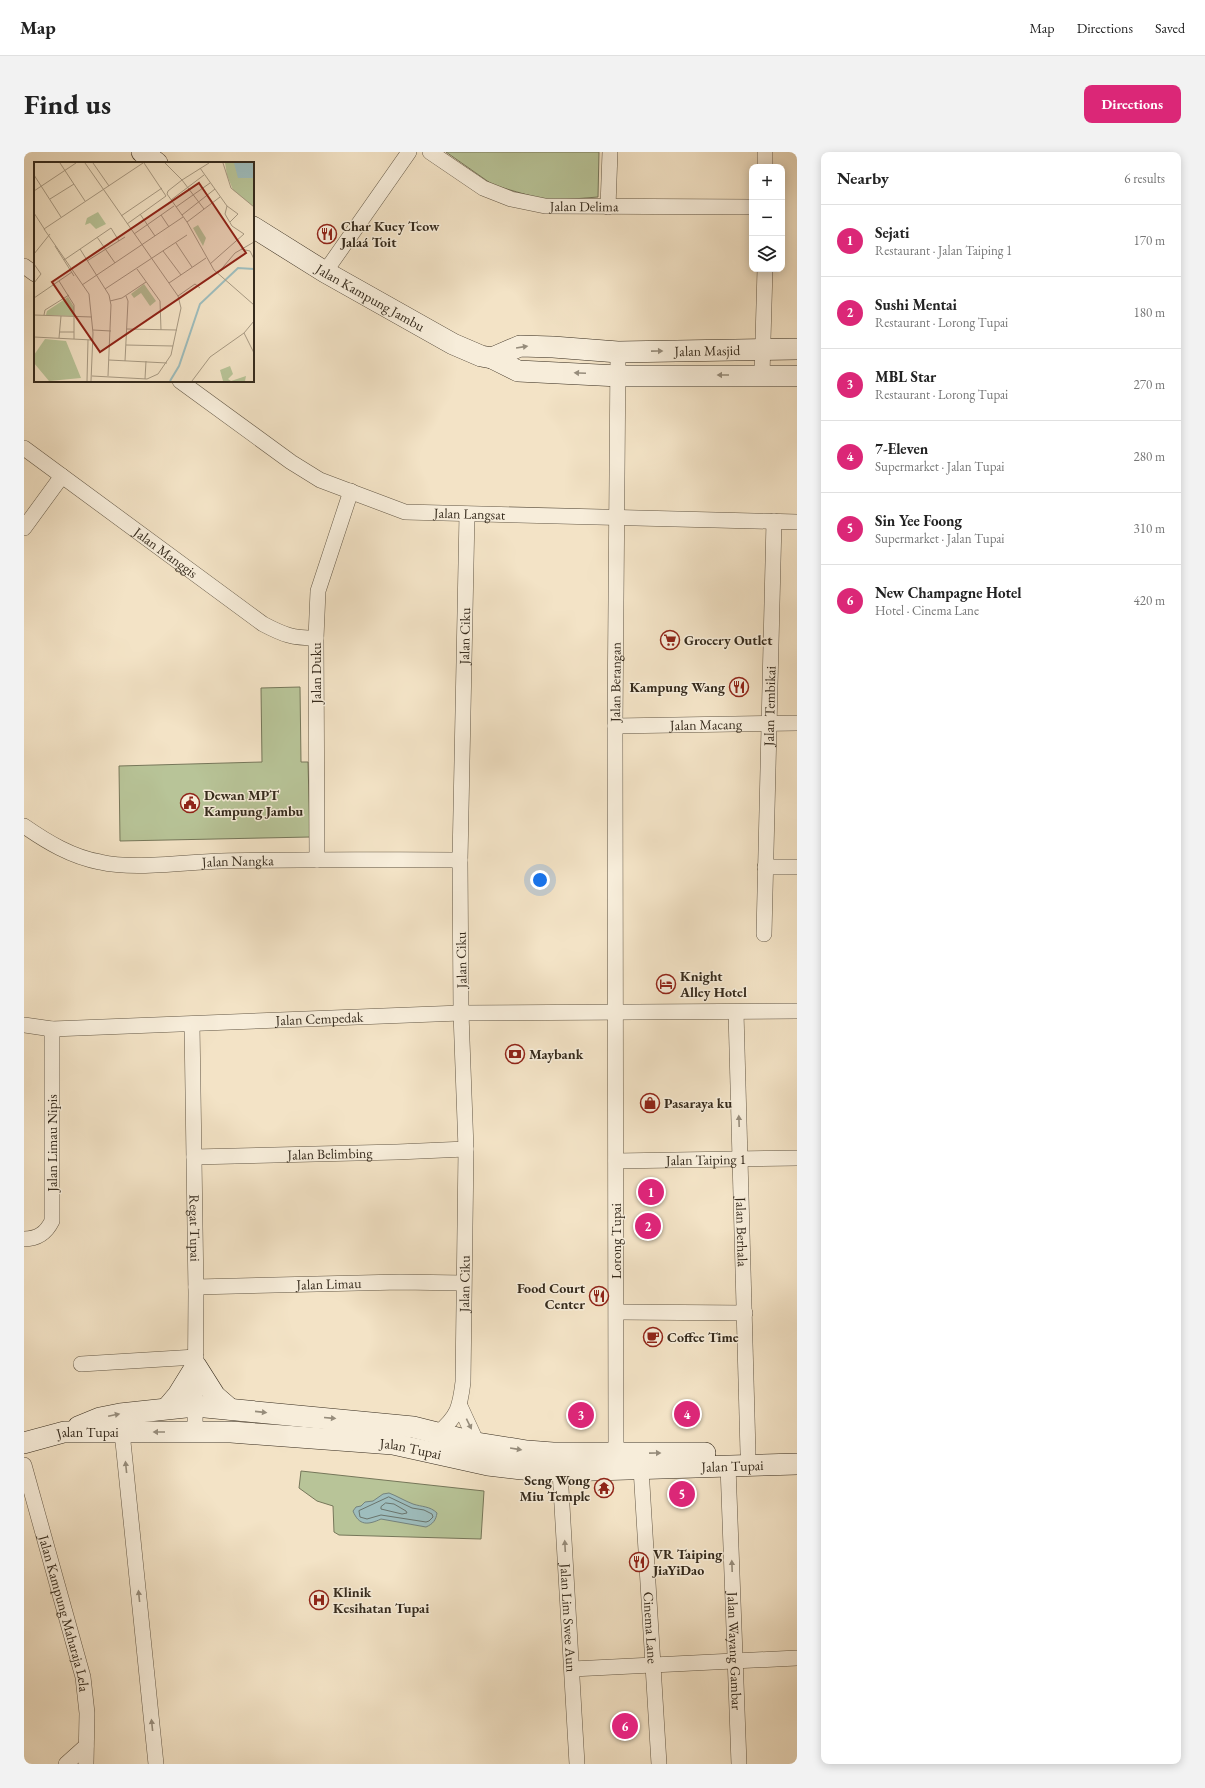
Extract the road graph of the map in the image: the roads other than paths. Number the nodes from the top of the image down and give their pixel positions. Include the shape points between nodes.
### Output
1 (409, 152) edge
2 (430, 152) edge
3 (610, 152) edge
4 (765, 152) edge
5 (765, 164) edge
6 (608, 207) junction
7 (749, 207) edge
8 (254, 228) edge
9 (24, 266) edge
10 (325, 272) junction
11 (765, 272) edge
12 (34, 273) edge
13 (797, 349) edge
14 (763, 350) junction
15 (618, 352) junction
16 (492, 358) junction
17 (762, 375) junction
18 (619, 376) junction
19 (797, 376) edge
20 (181, 382) edge
21 (24, 448) edge
22 (62, 476) junction
23 (351, 491) junction
24 (467, 514) junction
25 (617, 517) junction
26 (774, 521) junction
27 (797, 522) edge
28 (24, 528) edge
29 (316, 638) junction
30 (769, 723) junction
31 (797, 723) edge
32 (615, 726) junction
33 (24, 826) edge
34 (317, 860) junction
35 (460, 860) junction
36 (765, 867) junction
37 (797, 867) edge
38 (764, 934) dead end
39 (797, 1011) edge
40 (736, 1012) junction
41 (461, 1013) junction
42 (616, 1013) junction
43 (192, 1024) junction
44 (24, 1025) edge
45 (52, 1029) junction
46 (466, 1149) junction
47 (194, 1157) junction
48 (797, 1158) edge
49 (740, 1160) junction
50 (616, 1162) junction
51 (24, 1239) edge
52 (463, 1283) junction
53 (196, 1287) junction
54 (617, 1312) junction
55 (745, 1313) junction
56 (196, 1362) junction
57 (81, 1364) dead end
58 (195, 1406) junction
59 (460, 1406) junction
60 (168, 1408) junction
61 (230, 1409) junction
62 (195, 1431) junction
63 (64, 1432) junction
64 (122, 1432) junction
65 (438, 1433) junction
66 (24, 1443) edge
67 (477, 1443) junction
68 (797, 1451) edge
69 (748, 1453) junction
70 (616, 1460) junction
71 (797, 1464) edge
72 (24, 1465) edge
73 (728, 1466) junction
74 (640, 1468) junction
75 (560, 1471) junction
76 (797, 1658) edge
77 (736, 1661) junction
78 (653, 1665) junction
79 (572, 1669) junction
80 (86, 1746) junction
81 (66, 1764) edge
82 (86, 1764) edge
83 (156, 1764) edge
84 (577, 1764) edge
85 (659, 1764) edge
86 (739, 1764) edge

1 - 10 street
2 - 6 street, Jalan Delima via 483,188 511,199 545,206
3 - 6 street
4 - 5 street
6 - 7 street, Jalan Delima
8 - 10 main road, Jalan Kampung Jambu
9 - 12 street
10 - 16 main road, Jalan Kampung Jambu via 453,344
11 - 14 street
13 - 14 main road, Jalan Masjid
15 -> 14 main road, Jalan Masjid
14 - 17 street
16 -> 15 main road via 520,346
15 - 18 street, Jalan Berangan
18 -> 16 main road, Jalan Kampung Jambu via 518,371
17 -> 18 main road, Jalan Masjid
17 - 19 main road, Jalan Masjid
18 - 25 street, Jalan Berangan
20 - 23 street, Jalan Langsat via 291,462 320,480
21 - 22 street, Jalan Manggis
22 - 28 street
22 - 29 street, Jalan Manggis via 263,624 284,636
23 - 24 street, Jalan Langsat via 405,512
23 - 29 street, Jalan Duku via 318,591
24 - 25 street, Jalan Langsat
24 - 35 street, Jalan Ciku
25 - 26 street, Jalan Langsat
25 - 32 street, Jalan Berangan
26 - 27 street, Jalan Langsat
26 - 30 street, Jalan Tembikai
29 - 34 street, Jalan Duku
30 - 31 street, Jalan Macang
30 - 32 street, Jalan Macang
30 - 36 street, Jalan Tembikai
32 - 42 street, Jalan Berangan
33 - 34 street, Jalan Nangka via 42,839 71,853 100,862 132,865
34 - 35 street, Jalan Nangka
35 - 41 street, Jalan Ciku
36 - 37 street
36 - 38 street, Jalan Tembikai
39 - 40 street, Jalan Cempedak
40 - 42 street, Jalan Cempedak
49 -> 40 street, Jalan Berhala
41 - 42 street, Jalan Cempedak
41 - 43 street, Jalan Cempedak
41 - 46 street, Jalan Ciku
42 - 50 street, Lorong Tupai
43 - 45 street, Jalan Cempedak
43 - 47 street, Regat Tupai
44 - 45 street, Jalan Cempedak
45 - 51 street, Jalan Limau Nipis via 52,1221 48,1230 38,1237
46 - 47 street, Jalan Belimbing
46 - 52 street, Jalan Ciku
47 - 53 street, Regat Tupai
48 - 49 street, Jalan Taiping 1
49 - 50 street, Jalan Taiping 1
49 - 55 street, Jalan Berhala
50 - 54 street, Lorong Tupai
52 - 53 street, Jalan Limau
52 - 59 street, Jalan Ciku via 463,1366
53 - 56 street, Regat Tupai
54 - 55 street
54 - 70 street, Lorong Tupai
55 - 69 street, Jalan Berhala
56 - 57 street
56 - 58 street, Regat Tupai
56 - 60 main road
56 - 61 main road via 215,1396
58 - 60 main road
58 - 61 main road
58 - 62 street, Regat Tupai
59 - 65 street
59 -> 67 street
63 -> 60 main road via 100,1418
61 -> 65 main road via 380,1423
62 -> 64 main road, Jalan Tupai
62 - 75 main road, Jalan Tupai via 393,1444 488,1465
63 - 64 main road, Jalan Tupai
63 - 66 main road, Jalan Tupai
83 -> 64 street
65 - 67 main road
67 -> 70 main road
68 - 69 main road, Jalan Tupai
70 -> 69 main road, Jalan Tupai
70 - 74 main road, Jalan Tupai
70 - 75 main road, Jalan Tupai
71 - 73 main road, Jalan Tupai
72 - 80 street, Jalan Kampung Maharaja Lela via 83,1677 87,1713
73 - 74 main road, Jalan Tupai
77 -> 73 street, Jalan Wayang Gambar
74 - 78 street, Cinema Lane
79 -> 75 street, Jalan Lim Swee Aun
76 - 77 street
77 - 78 street
77 - 86 street, Jalan Wayang Gambar
78 - 79 street
78 - 85 street, Cinema Lane
79 - 84 street, Jalan Lim Swee Aun
80 - 81 street
80 - 82 street, Jalan Kampung Maharaja Lela

